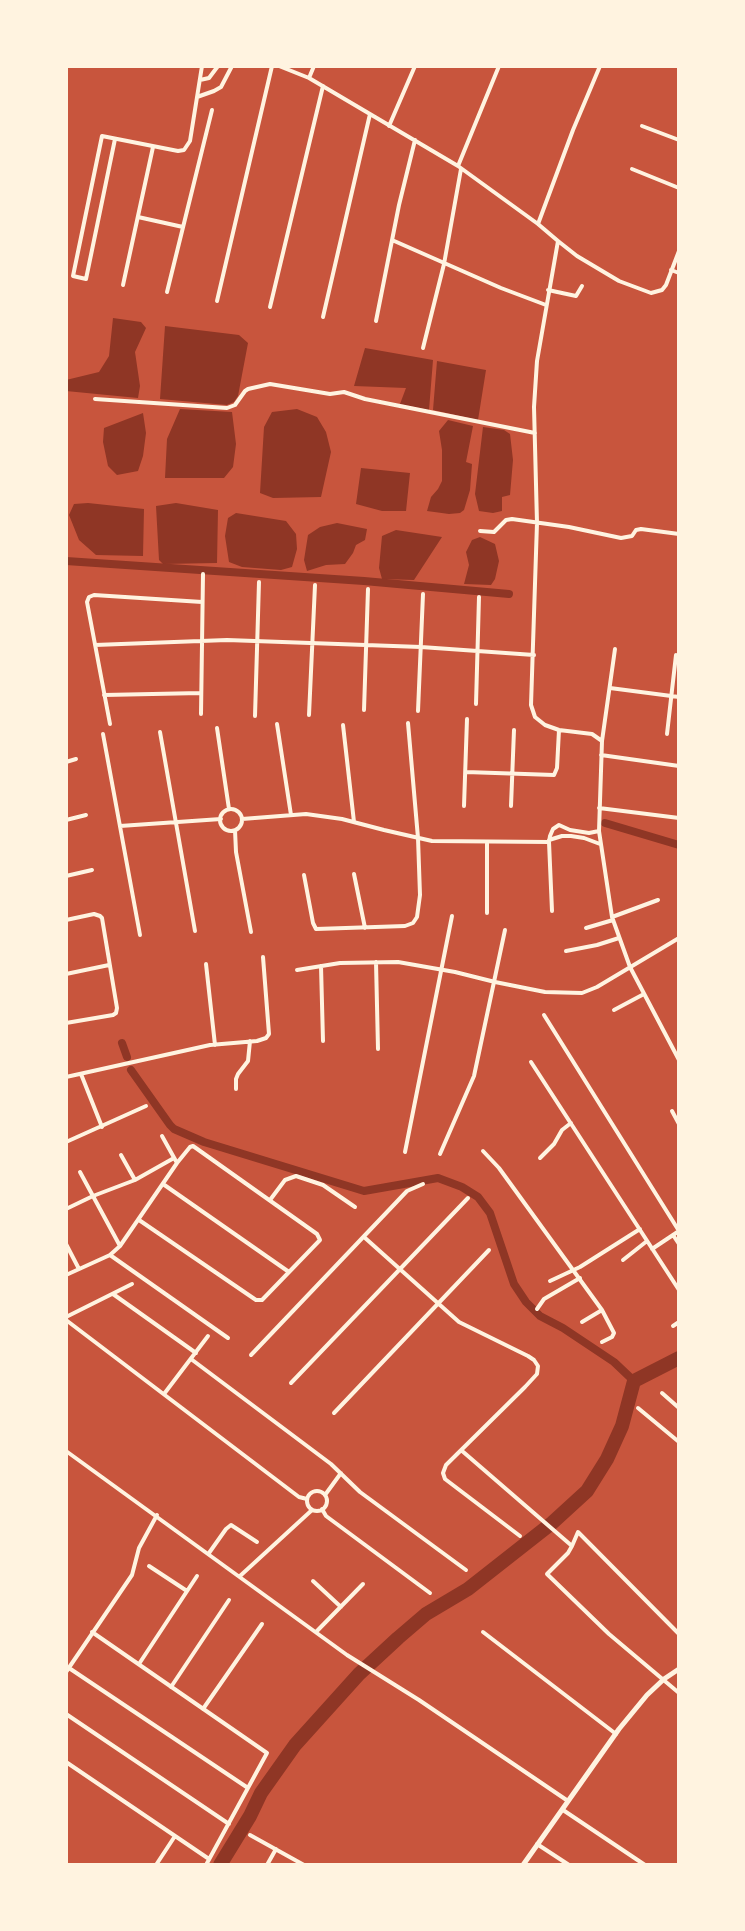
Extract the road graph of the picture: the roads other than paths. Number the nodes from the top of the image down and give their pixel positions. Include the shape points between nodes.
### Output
1 (202, 66) edge
2 (218, 66) edge
3 (232, 66) edge
4 (272, 66) edge
5 (279, 66) edge
6 (314, 66) edge
7 (415, 66) edge
8 (499, 66) edge
9 (600, 66) edge
10 (309, 78) junction
11 (200, 80) junction
12 (323, 86) junction
13 (197, 97) junction
14 (212, 110) dead end
15 (370, 114) junction
16 (389, 126) junction
17 (642, 126) dead end
18 (115, 139) junction
19 (415, 140) junction
20 (679, 140) edge
21 (152, 147) junction
22 (459, 167) junction
23 (632, 169) dead end
24 (679, 188) edge
25 (138, 217) junction
26 (538, 224) junction
27 (183, 227) junction
28 (392, 240) junction
29 (558, 241) junction
30 (679, 251) edge
31 (444, 264) junction
32 (671, 270) junction
33 (679, 273) edge
34 (123, 284) dead end
35 (582, 286) dead end
36 (548, 290) junction
37 (168, 292) dead end
38 (217, 301) dead end
39 (546, 305) junction
40 (270, 307) dead end
41 (323, 317) dead end
42 (376, 321) dead end
43 (424, 348) dead end
44 (95, 399) dead end
45 (534, 433) junction
46 (537, 523) junction
47 (480, 531) dead end
48 (679, 534) edge
49 (204, 574) dead end
50 (259, 582) dead end
51 (314, 585) dead end
52 (368, 589) dead end
53 (423, 594) dead end
54 (479, 597) dead end
55 (202, 602) junction
56 (257, 641) junction
57 (201, 642) junction
58 (311, 644) junction
59 (367, 645) junction
60 (95, 646) junction
61 (421, 647) junction
62 (615, 649) dead end
63 (478, 650) junction
64 (534, 655) junction
65 (676, 655) dead end
66 (610, 688) junction
67 (200, 693) junction
68 (104, 695) junction
69 (671, 696) junction
70 (679, 697) edge
71 (476, 704) dead end
72 (364, 710) dead end
73 (418, 711) dead end
74 (200, 714) dead end
75 (308, 715) dead end
76 (255, 716) dead end
77 (467, 719) dead end
78 (408, 723) dead end
79 (110, 724) dead end
80 (277, 724) dead end
81 (344, 725) dead end
82 (217, 728) dead end
83 (514, 730) dead end
84 (559, 730) junction
85 (160, 732) dead end
86 (103, 734) dead end
87 (668, 734) dead end
88 (602, 741) junction
89 (602, 755) junction
90 (76, 759) dead end
91 (66, 762) edge
92 (679, 766) edge
93 (466, 772) junction
94 (512, 774) junction
95 (464, 806) dead end
96 (511, 806) dead end
97 (599, 808) junction
98 (229, 809) junction
99 (86, 815) dead end
100 (291, 815) junction
101 (679, 818) edge
102 (220, 819) junction
103 (242, 819) junction
104 (66, 820) edge
105 (177, 822) junction
106 (354, 822) junction
107 (120, 826) junction
108 (234, 830) junction
109 (599, 831) junction
110 (418, 838) junction
111 (549, 841) junction
112 (487, 842) junction
113 (600, 844) junction
114 (92, 870) dead end
115 (354, 874) dead end
116 (304, 875) dead end
117 (66, 876) edge
118 (658, 900) dead end
119 (552, 911) dead end
120 (487, 913) dead end
121 (452, 916) dead end
122 (612, 919) junction
123 (66, 920) edge
124 (364, 928) junction
125 (586, 928) dead end
126 (505, 930) dead end
127 (195, 931) dead end
128 (251, 932) dead end
129 (140, 935) dead end
130 (619, 938) junction
131 (679, 938) edge
132 (566, 951) dead end
133 (263, 957) dead end
134 (376, 962) junction
135 (206, 964) dead end
136 (109, 965) junction
137 (321, 966) junction
138 (630, 967) junction
139 (297, 970) dead end
140 (440, 970) junction
141 (66, 974) edge
142 (495, 982) junction
143 (644, 994) junction
144 (614, 1010) dead end
145 (544, 1015) dead end
146 (66, 1024) edge
147 (250, 1041) junction
148 (323, 1041) dead end
149 (215, 1045) junction
150 (378, 1049) dead end
151 (679, 1060) edge
152 (531, 1062) dead end
153 (81, 1074) junction
154 (66, 1077) edge
155 (236, 1089) dead end
156 (146, 1106) dead end
157 (672, 1111) dead end
158 (570, 1123) junction
159 (679, 1124) edge
160 (102, 1127) junction
161 (162, 1136) dead end
162 (66, 1142) edge
163 (483, 1151) dead end
164 (405, 1152) dead end
165 (440, 1154) dead end
166 (121, 1155) dead end
167 (174, 1158) junction
168 (540, 1158) dead end
169 (177, 1163) junction
170 (80, 1172) dead end
171 (134, 1180) junction
172 (164, 1184) junction
173 (423, 1184) dead end
174 (93, 1196) junction
175 (468, 1198) dead end
176 (270, 1200) junction
177 (355, 1207) dead end
178 (66, 1209) edge
179 (139, 1220) junction
180 (640, 1229) junction
181 (679, 1231) edge
182 (672, 1235) junction
183 (364, 1237) junction
184 (647, 1241) junction
185 (66, 1244) edge
186 (679, 1244) edge
187 (120, 1246) junction
188 (652, 1249) junction
189 (489, 1250) dead end
190 (110, 1255) junction
191 (623, 1260) dead end
192 (79, 1269) junction
193 (401, 1270) junction
194 (574, 1270) junction
195 (289, 1272) junction
196 (66, 1275) edge
197 (580, 1278) junction
198 (550, 1281) dead end
199 (132, 1284) dead end
200 (679, 1290) edge
201 (113, 1294) junction
202 (437, 1303) junction
203 (537, 1309) dead end
204 (602, 1310) junction
205 (66, 1318) edge
206 (582, 1322) dead end
207 (679, 1322) edge
208 (673, 1326) dead end
209 (208, 1336) dead end
210 (228, 1338) dead end
211 (602, 1342) dead end
212 (196, 1353) junction
213 (251, 1355) dead end
214 (191, 1359) junction
215 (291, 1383) dead end
216 (662, 1393) dead end
217 (164, 1394) junction
218 (638, 1408) dead end
219 (679, 1408) edge
220 (334, 1413) dead end
221 (679, 1442) edge
222 (461, 1450) junction
223 (66, 1451) edge
224 (341, 1473) junction
225 (325, 1495) junction
226 (307, 1499) junction
227 (312, 1510) junction
228 (322, 1510) junction
229 (157, 1515) junction
230 (520, 1536) dead end
231 (257, 1542) dead end
232 (572, 1546) junction
233 (208, 1553) junction
234 (149, 1566) dead end
235 (466, 1570) dead end
236 (197, 1576) dead end
237 (240, 1576) junction
238 (313, 1581) dead end
239 (363, 1584) dead end
240 (187, 1591) junction
241 (430, 1593) dead end
242 (229, 1600) dead end
243 (341, 1606) junction
244 (262, 1624) dead end
245 (92, 1632) junction
246 (316, 1632) junction
247 (483, 1632) dead end
248 (679, 1634) edge
249 (138, 1664) junction
250 (67, 1670) edge
251 (679, 1670) edge
252 (664, 1679) junction
253 (171, 1687) junction
254 (679, 1693) edge
255 (203, 1709) junction
256 (66, 1714) edge
257 (616, 1734) junction
258 (66, 1762) edge
259 (248, 1788) junction
260 (568, 1801) junction
261 (563, 1810) junction
262 (229, 1824) junction
263 (250, 1835) dead end
264 (175, 1836) junction
265 (537, 1844) junction
266 (276, 1849) junction
267 (209, 1859) junction
268 (156, 1865) edge
269 (206, 1865) edge
270 (268, 1865) edge
271 (304, 1865) edge
272 (523, 1865) edge
273 (569, 1865) edge
274 (645, 1865) edge

1 - 11 street
2 - 11 street via 214,74
3 - 13 street via 221,87
4 - 38 street
5 - 10 street
6 - 10 street
7 - 16 street
8 - 22 street
9 - 26 street
10 - 12 street
11 - 13 street
12 - 15 street
12 - 40 street
13 - 21 street via 188,146 178,151
14 - 27 street
15 - 16 street
15 - 41 street
16 - 19 street
17 - 20 street
18 - 18 street via 102,136 73,276 86,279
18 - 21 street
19 - 22 street
19 - 28 street
21 - 25 street
22 - 26 street
22 - 31 street
23 - 24 street
25 - 27 street
25 - 34 street
26 - 29 street
27 - 37 street
28 - 31 street
28 - 42 street
29 - 32 street via 619,281 645,292 662,290
29 - 36 street
30 - 32 street
31 - 39 street
31 - 43 street
32 - 33 street
35 - 36 street via 574,296
36 - 39 street
39 - 45 street via 537,361
44 - 45 street via 227,408 235,405 248,388 270,384 330,394 344,392
45 - 46 street
46 - 47 street via 512,519 506,520 494,532
46 - 48 street via 621,538 632,536 641,529
46 - 64 street
49 - 55 street
50 - 56 street
51 - 58 street
52 - 59 street
53 - 61 street
54 - 63 street
55 - 57 street
55 - 60 street via 89,597 87,602
56 - 57 street
56 - 58 street
56 - 76 street
57 - 60 street
57 - 67 street
58 - 59 street
58 - 75 street
59 - 61 street
59 - 72 street
60 - 68 street
61 - 63 street
61 - 73 street
62 - 66 street
63 - 64 street
63 - 71 street
64 - 84 street via 531,705 535,717
65 - 69 street
66 - 69 street
66 - 88 street
67 - 68 street
67 - 74 street
68 - 79 street
69 - 70 street
69 - 87 street
77 - 93 street
78 - 110 street
80 - 100 street
81 - 106 street
82 - 98 street
83 - 94 street
84 - 88 street via 592,734
84 - 94 street via 554,775
85 - 105 street
86 - 107 street
88 - 89 street
89 - 92 street
89 - 97 street
90 - 91 street
93 - 94 street
93 - 95 street
94 - 96 street
97 - 101 street
97 - 109 street
98 - 102 street
98 - 103 street via 236,810
99 - 104 street
100 - 103 street
100 - 106 street via 306,814
102 - 105 street
102 - 108 street via 224,828
103 - 108 street
105 - 107 street
105 - 127 street
106 - 110 street
107 - 129 street
108 - 128 street
109 - 111 street via 589,833 559,825 553,829
109 - 113 street
110 - 112 street
110 - 124 street via 420,895 417,917 413,923 404,926
111 - 112 street
111 - 113 street via 571,836
111 - 119 street
112 - 120 street
113 - 122 street
114 - 117 street
115 - 124 street
116 - 124 street via 316,929
118 - 122 street
121 - 140 street
122 - 125 street
122 - 130 street
123 - 136 street via 94,914 102,918
126 - 142 street
130 - 132 street
130 - 138 street
131 - 138 street
133 - 147 street via 269,1034 266,1038
134 - 137 street
134 - 140 street via 398,962
134 - 150 street
135 - 149 street
136 - 141 street
136 - 146 street via 116,1013
137 - 139 street
137 - 148 street
138 - 142 street via 582,993 545,992
138 - 143 street
140 - 142 street
140 - 164 street
142 - 165 street via 474,1076
143 - 144 street
143 - 151 street
145 - 181 street
147 - 149 street
147 - 155 street via 248,1061 238,1074
149 - 153 street
152 - 158 street
153 - 154 street
153 - 160 street
156 - 160 street
157 - 159 street
158 - 168 street
158 - 180 street
160 - 162 street
161 - 167 street
163 - 194 street
166 - 171 street
167 - 169 street
167 - 171 street
169 - 172 street
169 - 176 street via 190,1147 196,1147
170 - 174 street
171 - 174 street
172 - 179 street
172 - 195 street
173 - 183 street via 407,1191
174 - 178 street
174 - 187 street
175 - 193 street
176 - 177 street via 285,1180 296,1176 323,1184
176 - 195 street via 317,1234 320,1240
179 - 187 street
179 - 195 street via 256,1300 262,1300
180 - 184 street
180 - 194 street
181 - 182 street
182 - 186 street
182 - 188 street
183 - 193 street
183 - 213 street
184 - 188 street
184 - 191 street
185 - 192 street
187 - 190 street
188 - 200 street
189 - 202 street
190 - 192 street
190 - 210 street
192 - 196 street
193 - 202 street
193 - 215 street
194 - 197 street
194 - 198 street
197 - 203 street via 544,1300
197 - 204 street
199 - 201 street
201 - 205 street
201 - 212 street
202 - 220 street
202 - 222 street via 459,1322 528,1356 538,1366 537,1374
204 - 206 street
204 - 211 street via 614,1333
205 - 217 street
207 - 208 street
209 - 212 street
212 - 214 street
214 - 217 street
214 - 224 street
216 - 219 street
217 - 226 street via 299,1497
218 - 221 street
222 - 230 street via 446,1465 445,1479
222 - 232 street
223 - 229 street
224 - 225 street
224 - 235 street via 360,1492
225 - 226 street via 316,1491
225 - 228 street via 327,1501
226 - 227 street
227 - 228 street
227 - 237 street
228 - 241 street
229 - 233 street
229 - 245 street via 139,1548 132,1575
231 - 233 street via 231,1525
232 - 248 street via 578,1532
232 - 252 street via 547,1574 609,1634
233 - 237 street
234 - 240 street
236 - 240 street
237 - 246 street
238 - 243 street
239 - 243 street
240 - 249 street
242 - 253 street
243 - 246 street
244 - 255 street
245 - 249 street
245 - 250 street
246 - 260 street
247 - 257 street
249 - 253 street
250 - 259 street
251 - 252 main road
252 - 254 street
252 - 257 main road
253 - 255 street
255 - 259 street via 267,1753
256 - 262 street
257 - 260 main road
258 - 264 street
259 - 262 street
260 - 261 main road
261 - 265 main road
261 - 274 street
262 - 267 street
263 - 266 street
264 - 267 street
264 - 268 street
265 - 272 main road
265 - 273 street
266 - 270 street
266 - 271 street
267 - 269 street

